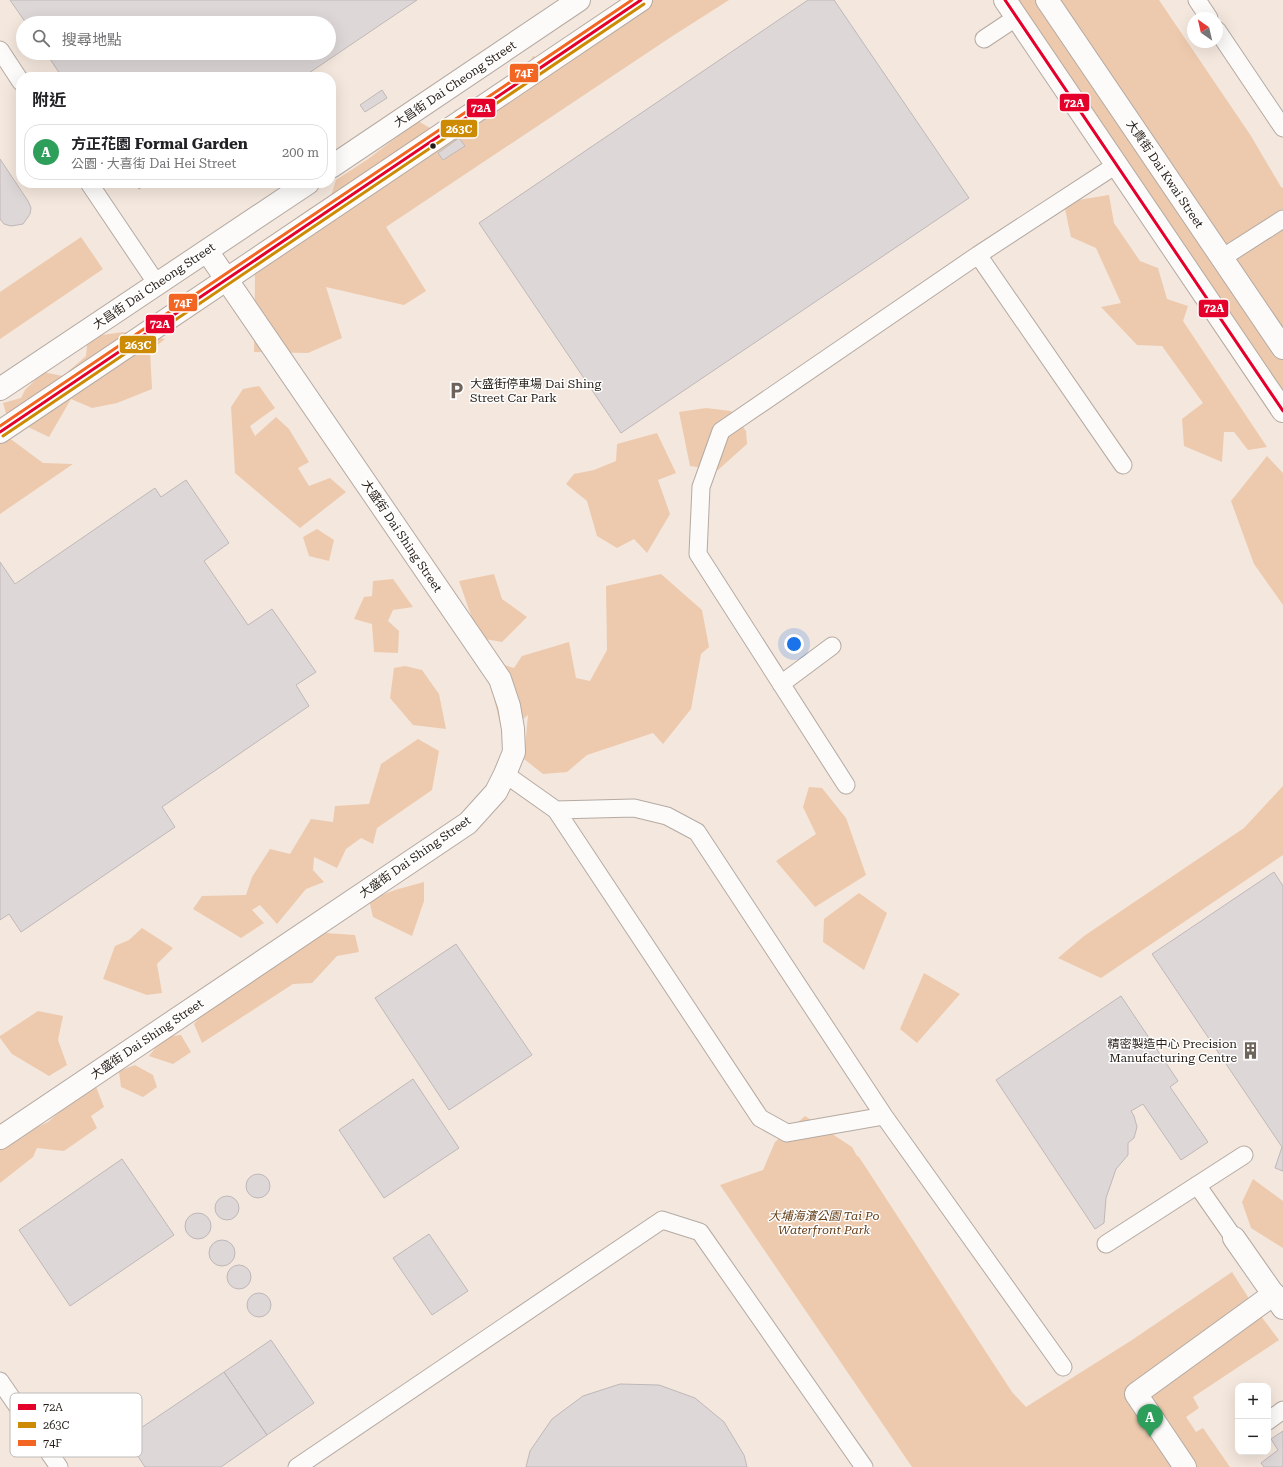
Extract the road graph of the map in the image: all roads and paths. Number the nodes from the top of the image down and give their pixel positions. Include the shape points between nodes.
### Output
1 (579, 0) edge
2 (641, 0) edge
3 (1047, 0) edge
4 (1197, 0) edge
5 (1011, 9) edge
6 (1205, 12) edge
7 (984, 39) dead end
8 (1223, 39) edge
9 (0, 50) edge
10 (16, 74) edge
11 (1283, 128) edge
12 (336, 165) edge
13 (1116, 165) junction
14 (92, 188) edge
15 (301, 188) edge
16 (1283, 219) edge
17 (207, 251) junction
18 (978, 255) junction
19 (1222, 258) junction
20 (226, 279) junction
21 (157, 284) junction
22 (1283, 348) edge
23 (0, 389) edge
24 (1283, 411) edge
25 (0, 432) edge
26 (1123, 465) dead end
27 (832, 646) dead end
28 (781, 684) junction
29 (505, 774) junction
30 (846, 785) dead end
31 (556, 810) junction
32 (884, 1116) junction
33 (0, 1138) edge
34 (1244, 1155) dead end
35 (1196, 1185) junction
36 (1234, 1238) joint
37 (1106, 1244) dead end
38 (1280, 1297) edge
39 (1063, 1367) dead end
40 (0, 1381) edge
41 (10, 1396) edge
42 (1283, 1410) edge
43 (1271, 1419) edge
44 (52, 1457) edge
45 (59, 1467) edge
46 (297, 1467) edge
47 (864, 1467) edge
48 (1185, 1467) edge

1 - 12 street, 大昌街 Dai Cheong Street
2 - 20 street
3 - 19 street, 大貴街 Dai Kwai Street
4 - 6 lane
5 - 7 lane
5 - 13 street
8 - 11 lane
9 - 10 lane
13 - 18 lane
13 - 24 street
14 - 21 lane
15 - 17 street, 大昌街 Dai Cheong Street
16 - 19 lane
17 - 20 street, 大盛街 Dai Shing Street
17 - 21 street, 大昌街 Dai Cheong Street
18 - 26 lane
18 - 28 lane via 721,431 701,487 698,554
19 - 22 street, 大貴街 Dai Kwai Street
20 - 25 street
20 - 29 street, 大盛街 Dai Shing Street via 500,679 513,729 514,752
21 - 23 street, 大昌街 Dai Cheong Street
27 - 28 lane
28 - 30 lane
29 - 31 lane
29 - 33 street, 大盛街 Dai Shing Street via 496,792 468,823
31 - 32 lane via 634,808 667,816 696,832
31 - 32 lane via 760,1118 787,1133
32 - 39 lane
34 - 35 lane
35 - 36 lane
35 - 37 lane
36 - 38 street
38 - 48 street via 1136,1394
40 - 41 lane
42 - 43 lane
44 - 45 lane
46 - 47 lane via 662,1220 700,1232

